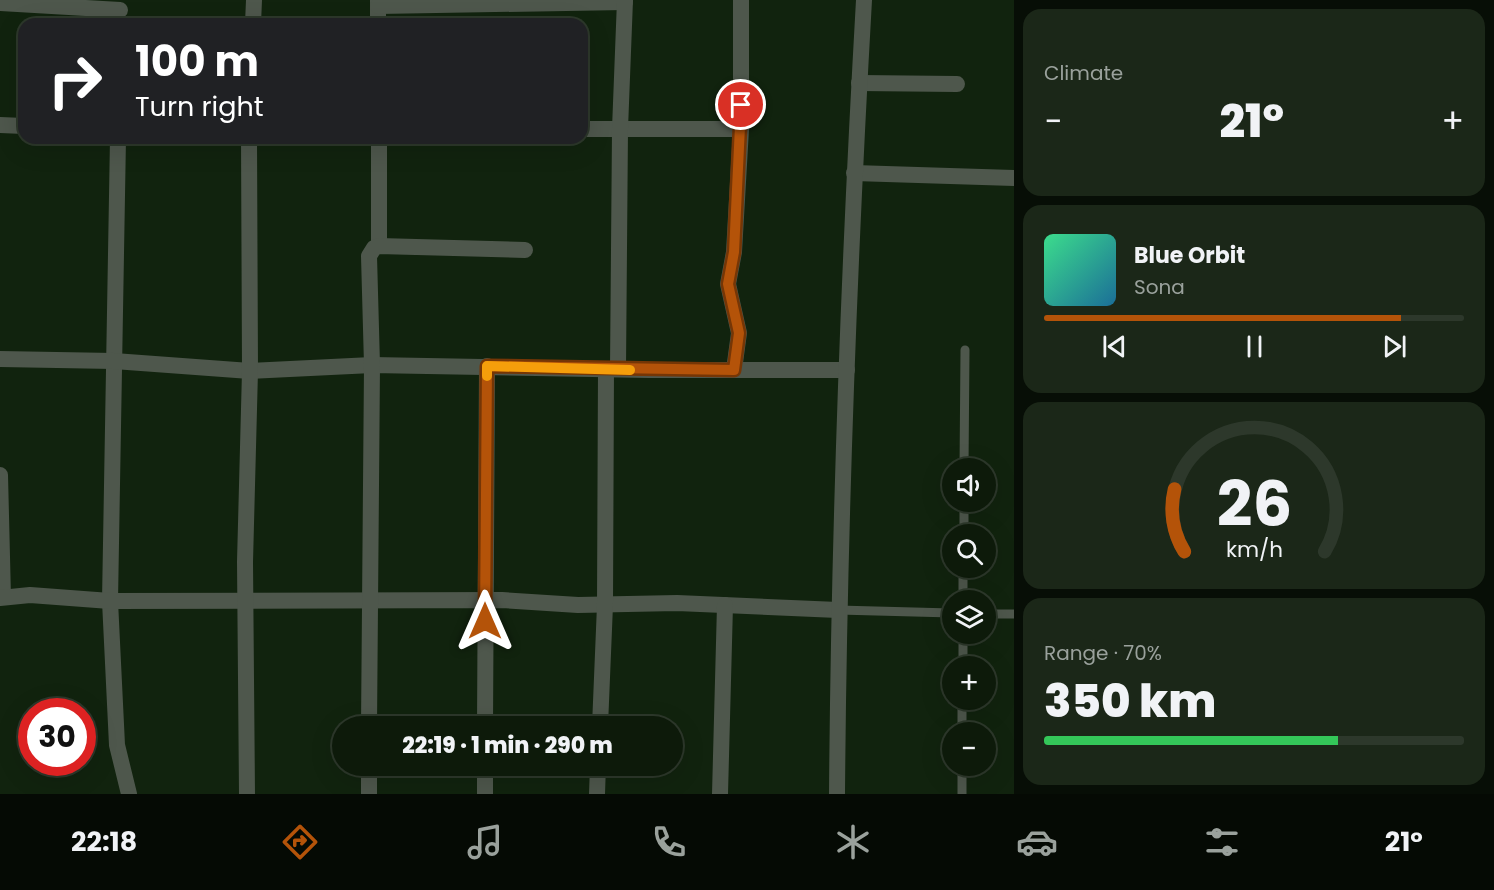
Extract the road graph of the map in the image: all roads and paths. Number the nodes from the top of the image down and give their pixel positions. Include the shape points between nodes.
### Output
1 (254, 0) edge
2 (741, 0) edge
3 (864, 0) edge
4 (625, 1) edge
5 (0, 3) edge
6 (378, 3) edge
7 (120, 11) edge
8 (253, 18) edge
9 (859, 82) junction
10 (957, 84) dead end
11 (0, 125) edge
12 (18, 126) edge
13 (588, 129) edge
14 (620, 129) junction
15 (741, 129) junction
16 (118, 144) edge
17 (249, 144) edge
18 (379, 144) edge
19 (854, 173) junction
20 (1014, 178) edge
21 (379, 246) junction
22 (525, 250) dead end
23 (965, 350) dead end
24 (0, 359) edge
25 (114, 361) junction
26 (372, 364) junction
27 (487, 366) junction
28 (612, 369) junction
29 (734, 370) junction
30 (847, 370) junction
31 (250, 371) junction
32 (964, 458) edge
33 (0, 475) edge
34 (1, 598) edge
35 (245, 599) junction
36 (370, 600) junction
37 (485, 600) junction
38 (110, 601) junction
39 (605, 605) junction
40 (724, 605) junction
41 (838, 610) junction
42 (942, 613) edge
43 (996, 614) edge
44 (1014, 614) edge
45 (369, 716) edge
46 (485, 716) edge
47 (600, 716) edge
48 (369, 776) edge
49 (485, 776) edge
50 (598, 776) edge
51 (962, 776) edge
52 (129, 794) edge
53 (247, 794) edge
54 (369, 794) edge
55 (485, 794) edge
56 (597, 794) edge
57 (720, 794) edge
58 (837, 794) edge
59 (962, 794) edge

1 - 8 street
2 - 15 street
3 - 9 street
4 - 6 street
4 - 14 street
5 - 7 street
9 - 10 street
9 - 19 street
11 - 12 street
13 - 14 street
14 - 15 street
14 - 28 street
15 - 29 street via 734,252 728,284 739,333
16 - 25 street
17 - 31 street
18 - 21 street
19 - 20 street
19 - 30 street
21 - 22 street
21 - 26 street via 369,256
23 - 32 lane
24 - 25 street
25 - 31 street
25 - 38 street
26 - 27 street
26 - 31 street
26 - 36 street
27 - 28 street
27 - 37 street
28 - 29 street
28 - 39 street
29 - 30 street
30 - 41 street
31 - 35 street
33 - 34 street
34 - 38 street via 30,595
35 - 36 street
35 - 38 street
35 - 53 street
36 - 37 street
36 - 45 street
37 - 39 street
37 - 46 street
38 - 52 street via 117,745
39 - 40 street
39 - 47 street
40 - 41 street
40 - 57 street
41 - 42 lane
41 - 58 street
43 - 44 lane
48 - 54 street
49 - 55 street
50 - 56 street
51 - 59 lane

